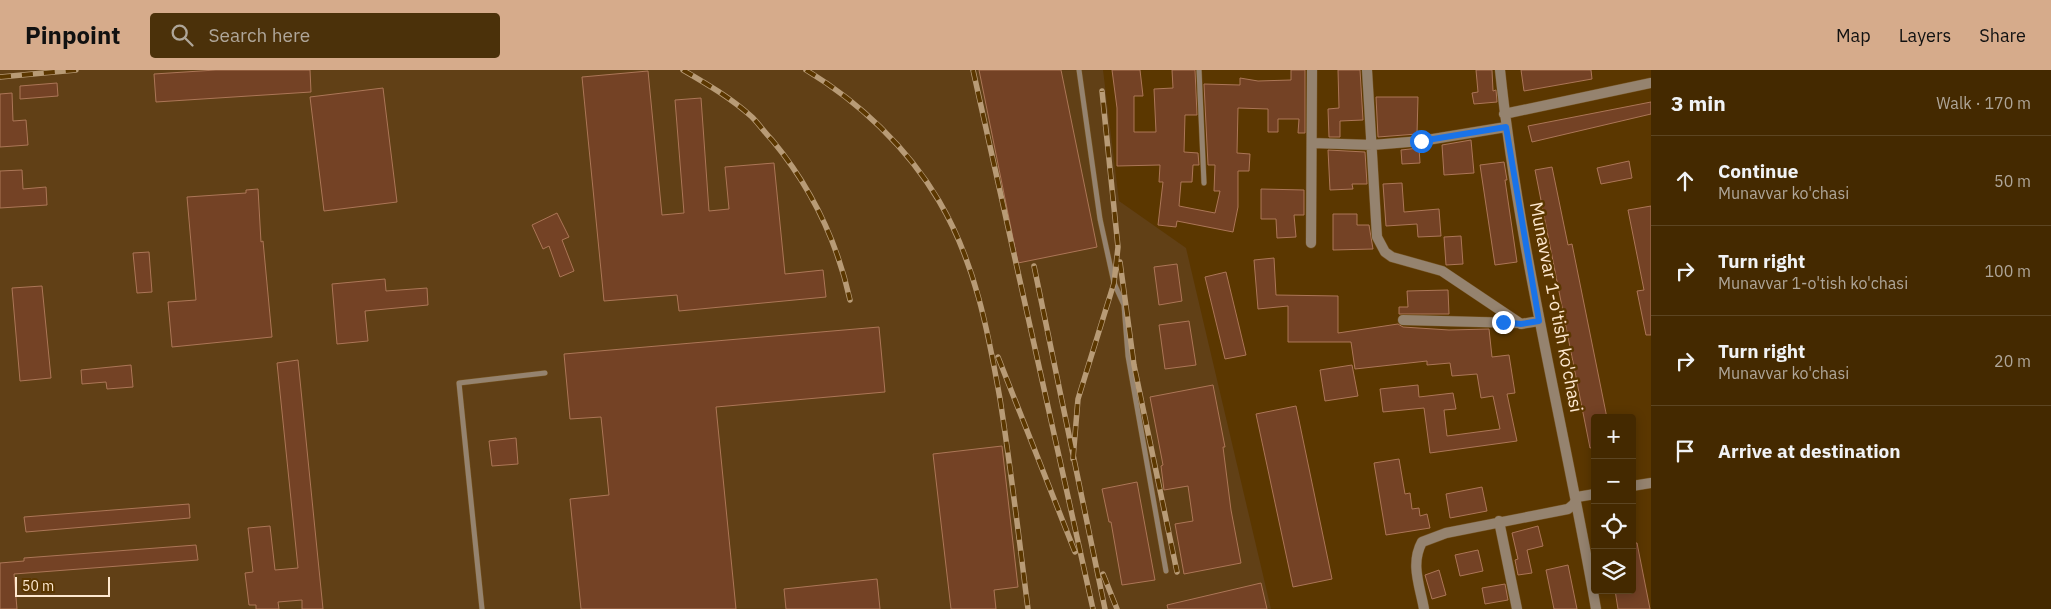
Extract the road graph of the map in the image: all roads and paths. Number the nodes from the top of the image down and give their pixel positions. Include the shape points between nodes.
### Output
1 (1079, 70) edge
2 (1198, 70) edge
3 (1312, 70) edge
4 (1367, 70) edge
5 (1500, 70) edge
6 (1651, 83) edge
7 (1504, 114) junction
8 (1506, 127) junction
9 (1312, 143) junction
10 (1372, 145) junction
11 (1204, 183) dead end
12 (1311, 243) dead end
13 (1403, 320) dead end
14 (1539, 321) junction
15 (1521, 324) junction
16 (545, 373) dead end
17 (1651, 483) edge
18 (1636, 485) edge
19 (1591, 495) edge
20 (1577, 497) junction
21 (1499, 521) junction
22 (1166, 571) dead end
23 (482, 609) edge
24 (1424, 609) edge
25 (1517, 609) edge
26 (1596, 609) edge

1 - 22 lane via 1100,219 1114,283 1124,305 1128,356
2 - 11 lane
3 - 9 street
4 - 10 street
5 - 7 street, Munavvar 1-o'tish ko'chasi
6 - 7 street
7 - 8 street, Munavvar 1-o'tish ko'chasi
8 - 10 street via 1421,141
8 - 14 street, Munavvar 1-o'tish ko'chasi
9 - 10 street
9 - 12 street
10 - 15 street via 1377,236 1385,252 1400,260 1442,271
13 - 15 street
14 - 15 street
14 - 20 street, Munavvar 1-o'tish ko'chasi
16 - 23 lane via 459,383
17 - 18 street
19 - 20 street
20 - 21 street via 1568,509
20 - 26 street, Munavvar 1-o'tish ko'chasi
21 - 24 street via 1434,536 1422,542 1416,566
21 - 25 street

